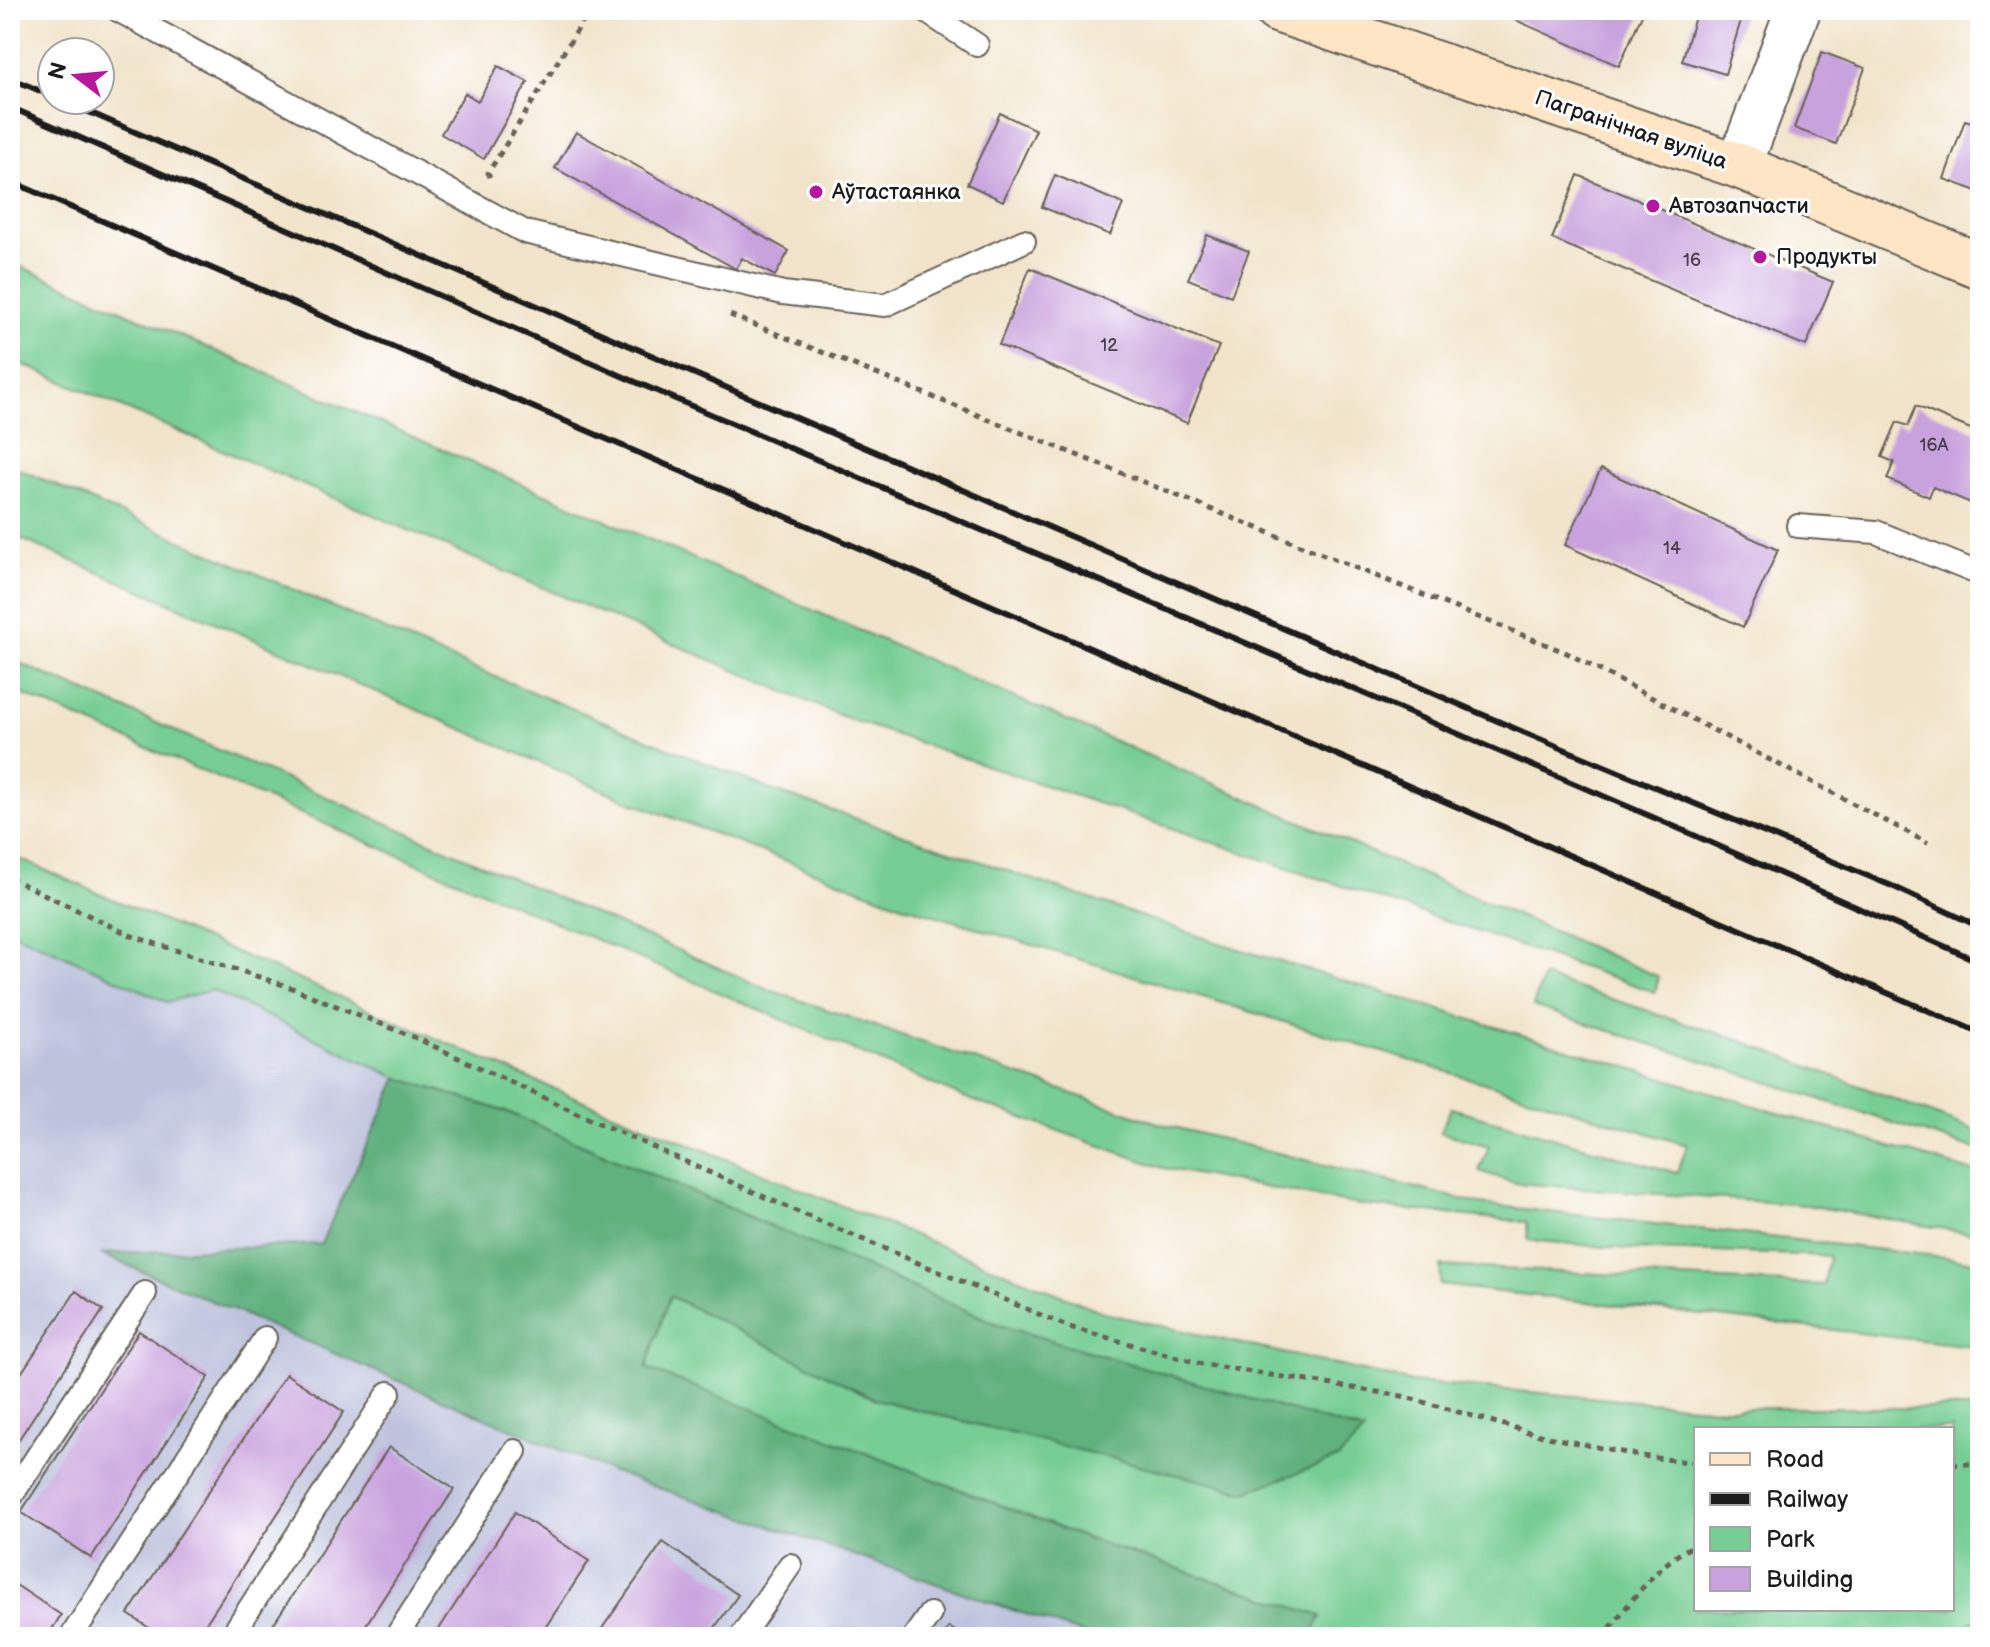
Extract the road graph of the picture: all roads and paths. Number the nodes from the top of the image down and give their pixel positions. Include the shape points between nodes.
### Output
1 (118, 10) edge
2 (590, 10) edge
3 (924, 10) edge
4 (1277, 10) edge
5 (1798, 10) edge
6 (977, 45) dead end
7 (1739, 166) junction
8 (525, 232) junction
9 (1024, 241) dead end
10 (1980, 266) edge
11 (716, 309) dead end
12 (1798, 526) dead end
13 (1980, 574) edge
14 (1928, 843) dead end
15 (10, 878) edge
16 (145, 1293) dead end
17 (265, 1338) dead end
18 (389, 1393) dead end
19 (515, 1451) dead end
20 (1694, 1463) edge
21 (1980, 1463) edge
22 (1954, 1465) edge
23 (10, 1498) edge
24 (1694, 1546) edge
25 (790, 1565) dead end
26 (930, 1614) dead end
27 (71, 1637) edge
28 (231, 1637) edge
29 (396, 1637) edge
30 (741, 1637) edge
31 (914, 1637) edge
32 (1603, 1637) edge

1 - 8 lane
2 - 8 path via 488,173
3 - 6 lane
4 - 7 main road, Пагранічная вуліца
5 - 7 street
7 - 10 main road, Пагранічная вуліца
8 - 9 lane via 783,293 885,305
11 - 14 path via 1567,653
12 - 13 lane via 1876,532
15 - 20 path via 132,936 287,986 416,1038 796,1211 1069,1327 1202,1364 1402,1396 1543,1436
16 - 23 lane
17 - 27 lane
18 - 28 lane
19 - 29 lane
21 - 22 path
24 - 32 path via 1659,1572
25 - 30 lane
26 - 31 lane

